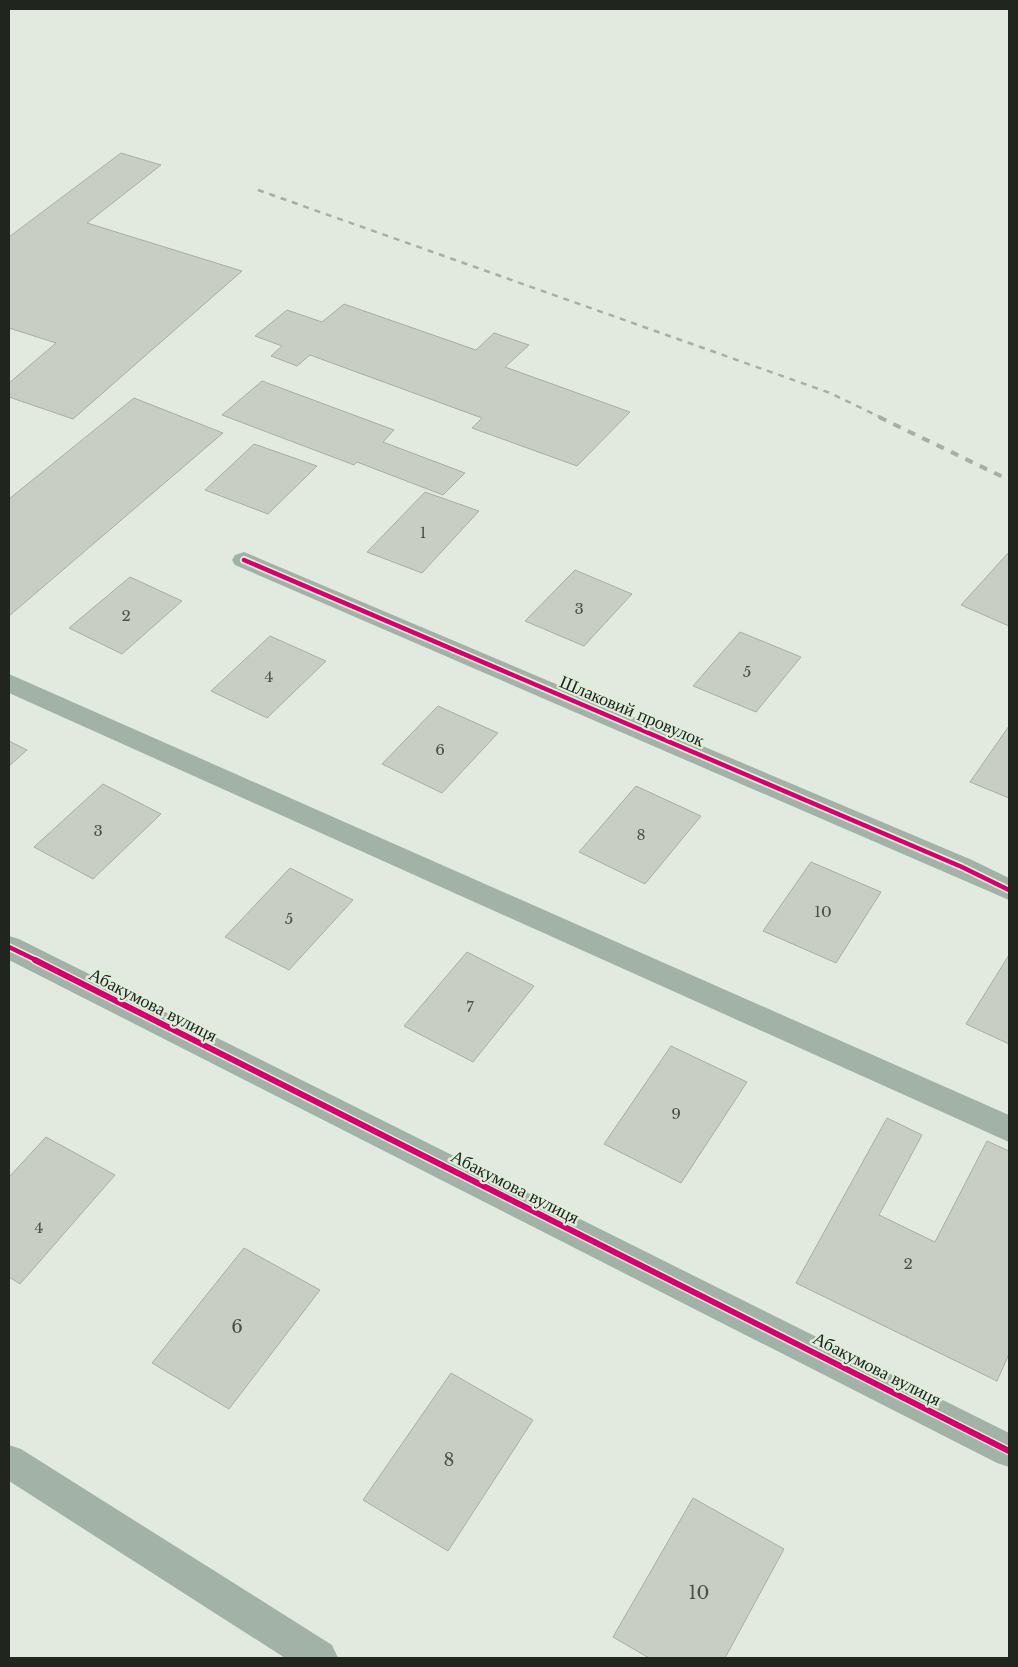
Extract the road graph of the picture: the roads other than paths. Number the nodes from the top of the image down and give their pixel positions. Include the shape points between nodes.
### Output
1 (244, 560) dead end
2 (9, 682) edge
3 (1009, 890) edge
4 (9, 948) edge
5 (1009, 1128) edge
6 (1009, 1451) edge
7 (9, 1461) edge
8 (319, 1658) edge

1 - 3 street, Шлаковий провулок via 953,863
2 - 5 street
4 - 6 street, Абакумова вулиця
7 - 8 street

